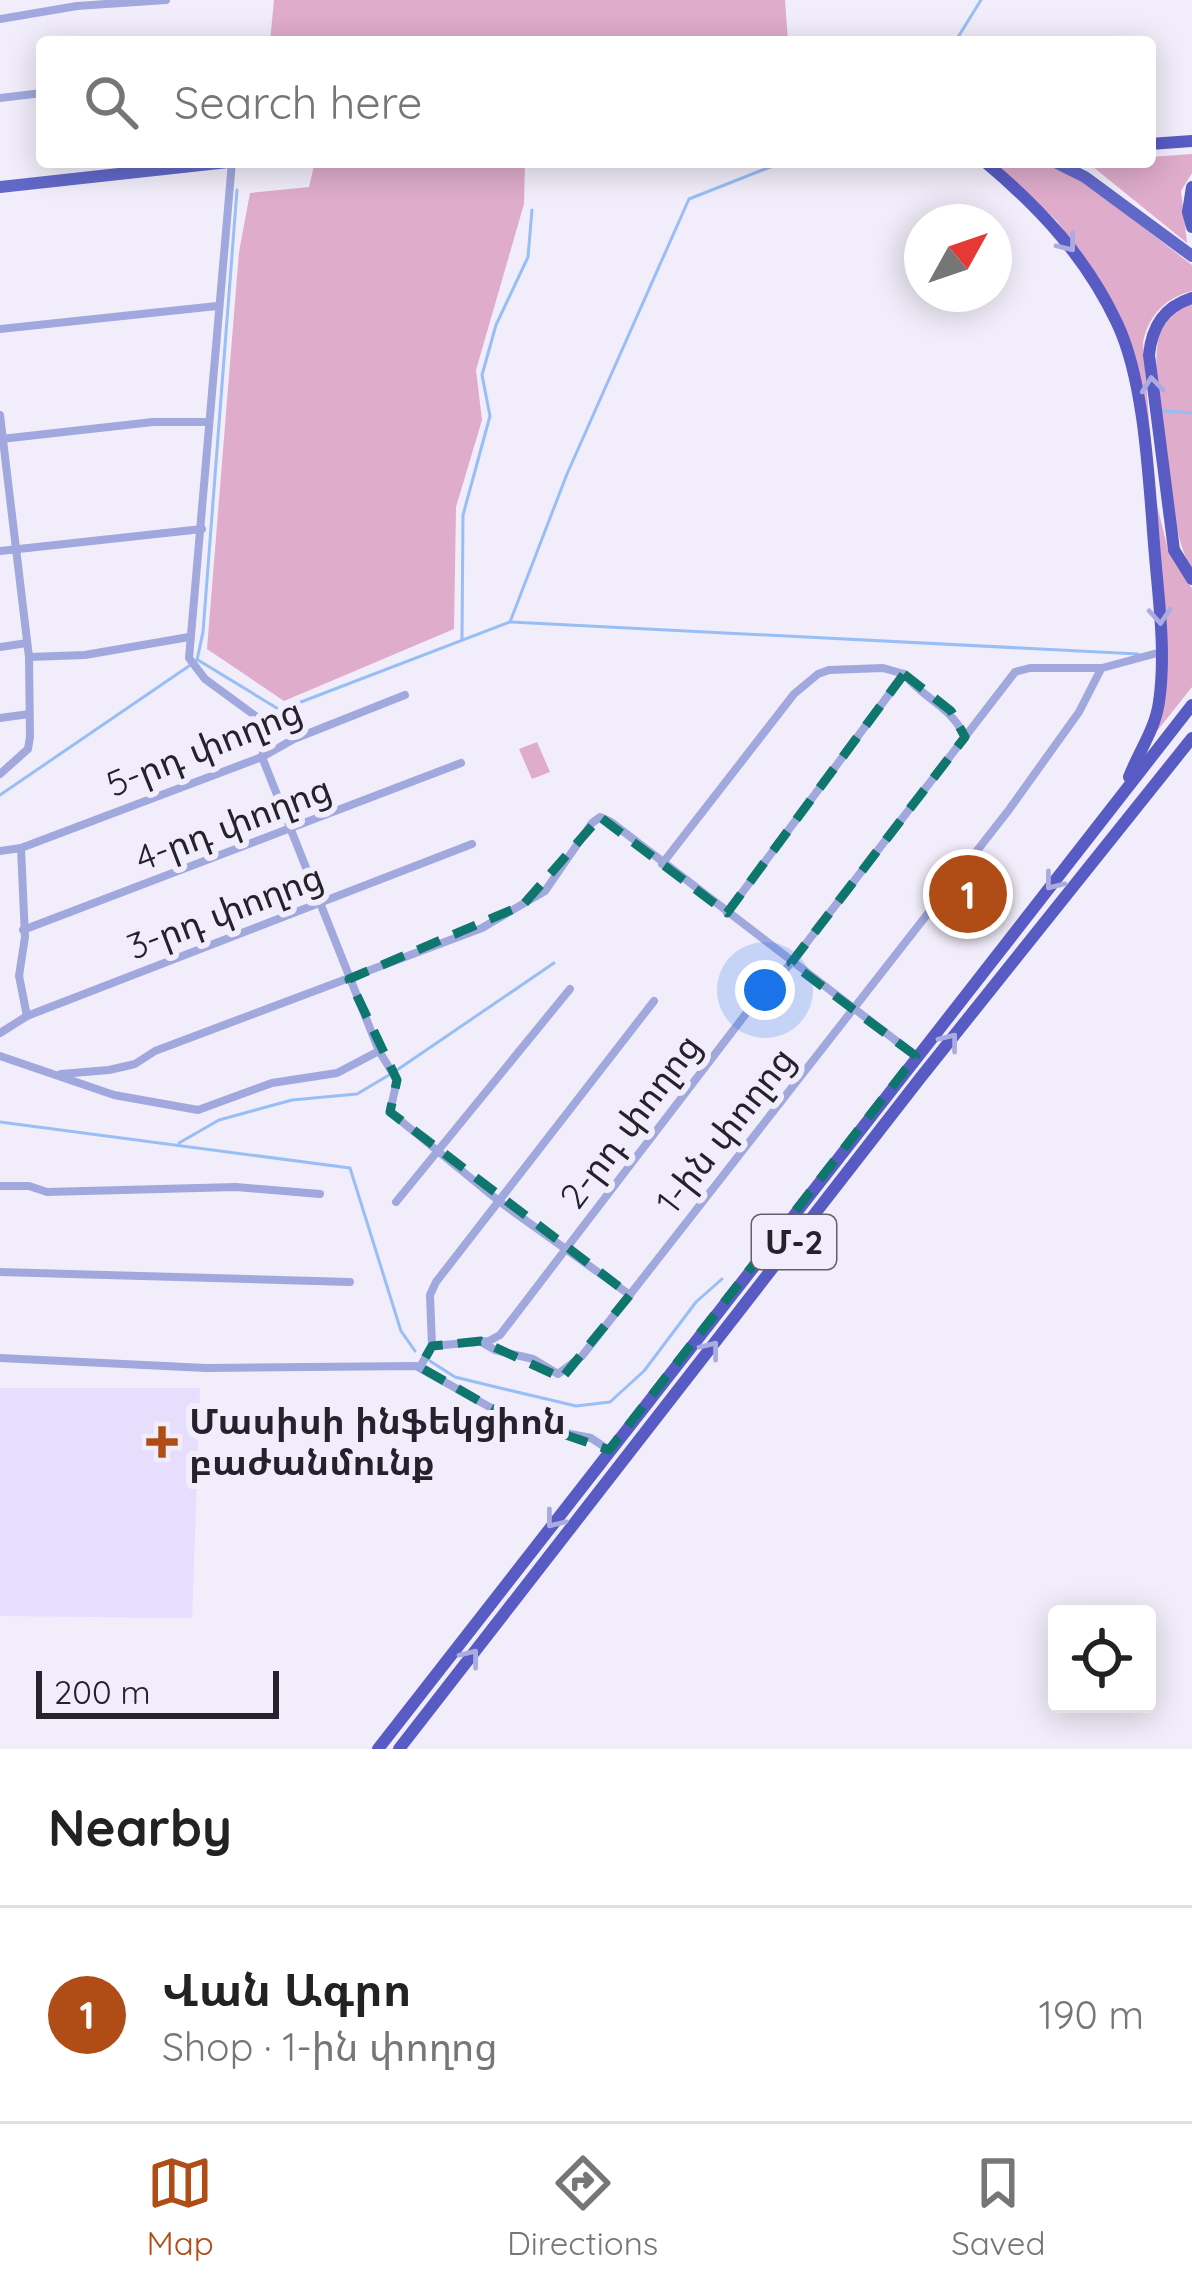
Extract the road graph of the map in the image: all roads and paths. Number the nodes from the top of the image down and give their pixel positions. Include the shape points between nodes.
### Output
1 (166, 0) edge
2 (0, 19) edge
3 (36, 94) edge
4 (0, 98) edge
5 (1192, 141) edge
6 (1156, 144) edge
7 (175, 168) edge
8 (230, 168) edge
9 (992, 168) edge
10 (1067, 168) edge
11 (0, 187) edge
12 (1192, 187) edge
13 (1192, 227) edge
14 (1192, 256) edge
15 (1192, 298) edge
16 (218, 306) junction
17 (0, 329) edge
18 (0, 415) edge
19 (208, 422) junction
20 (1, 439) edge
21 (202, 529) junction
22 (15, 549) junction
23 (0, 551) edge
24 (1192, 579) edge
25 (189, 637) junction
26 (27, 643) junction
27 (0, 647) edge
28 (1161, 652) junction
29 (29, 657) junction
30 (1102, 668) junction
31 (904, 674) junction
32 (405, 694) dead end
33 (1192, 705) edge
34 (29, 714) junction
35 (0, 718) edge
36 (965, 737) junction
37 (1192, 738) edge
38 (262, 757) junction
39 (461, 763) dead end
40 (0, 774) edge
41 (1125, 790) junction
42 (292, 830) junction
43 (472, 844) dead end
44 (21, 848) junction
45 (0, 851) edge
46 (662, 865) junction
47 (320, 904) junction
48 (727, 913) junction
49 (23, 930) junction
50 (791, 963) junction
51 (349, 979) junction
52 (570, 989) dead end
53 (654, 1001) dead end
54 (855, 1009) junction
55 (27, 1016) junction
56 (0, 1033) edge
57 (379, 1051) junction
58 (0, 1056) edge
59 (916, 1056) junction
60 (61, 1075) junction
61 (439, 1151) junction
62 (0, 1186) edge
63 (320, 1195) dead end
64 (395, 1202) dead end
65 (500, 1202) junction
66 (566, 1250) junction
67 (0, 1272) edge
68 (350, 1282) dead end
69 (630, 1295) junction
70 (481, 1341) junction
71 (433, 1346) junction
72 (0, 1358) edge
73 (420, 1367) junction
74 (609, 1450) junction
75 (377, 1749) edge
76 (399, 1749) edge

1 - 2 street
3 - 4 street
5 - 6 highway
7 - 11 main road
8 - 16 street
9 -> 28 highway via 1050,220 1118,326 1146,459
10 - 14 main road
12 - 13 highway
24 -> 15 highway via 1174,550 1149,355 1160,317
16 - 17 street
16 - 19 street
18 - 20 street
19 - 20 street
19 - 21 street
20 - 22 street
21 - 22 street
21 - 25 street
22 - 23 street
22 - 26 street
25 - 29 street
25 - 38 street via 191,662 265,723
26 - 27 street
26 - 29 street
28 - 30 street, 2-րդ փողոց
28 - 41 highway via 1152,733
29 - 34 street
30 - 36 street, 2-րդ փողոց via 1015,672
30 - 54 street, 1-ին փողոց via 1059,742
31 - 36 street via 952,711
31 - 46 street via 818,674
31 - 48 street
32 - 38 street, 5-րդ փողոց
33 - 41 highway, Մ-2
34 - 35 street
34 - 40 street via 28,749
36 - 50 street, 2-րդ փողոց
76 -> 37 highway, Մ-2
38 - 42 street
38 - 44 street, 5-րդ փողոց
39 - 42 street, 4-րդ փողոց
41 -> 59 highway, Մ-2
42 - 47 street
42 - 49 street, 4-րդ փողոց
43 - 47 street, 3-րդ փողոց
44 - 45 street, 5-րդ փողոց
44 - 49 street
46 - 48 street
46 - 51 street via 600,817 545,891 482,928
47 - 51 street
47 - 55 street, 3-րդ փողոց
48 - 50 street
49 - 55 street via 19,976
50 - 54 street
50 - 66 street, 2-րդ փողոց
51 - 57 street
51 - 60 street via 135,1064
52 - 61 street
53 - 65 street
54 - 59 street
54 - 69 street, 1-ին փողոց
55 - 56 street, 3-րդ փողոց
57 - 60 street via 337,1072 272,1083 198,1110 114,1095
57 - 61 street via 397,1080 390,1112
58 - 60 street
59 - 74 highway, Մ-2
61 - 64 street
61 - 65 street
62 - 63 street
65 - 66 street
65 - 71 street via 436,1282
66 - 69 street
66 - 70 street, 2-րդ փողոց via 500,1335
67 - 68 street
69 - 70 street, 1-ին փողոց via 582,1357 558,1374
70 - 71 street
71 - 73 street
72 - 73 street
73 - 74 street via 495,1410
74 -> 75 highway, Մ-2

